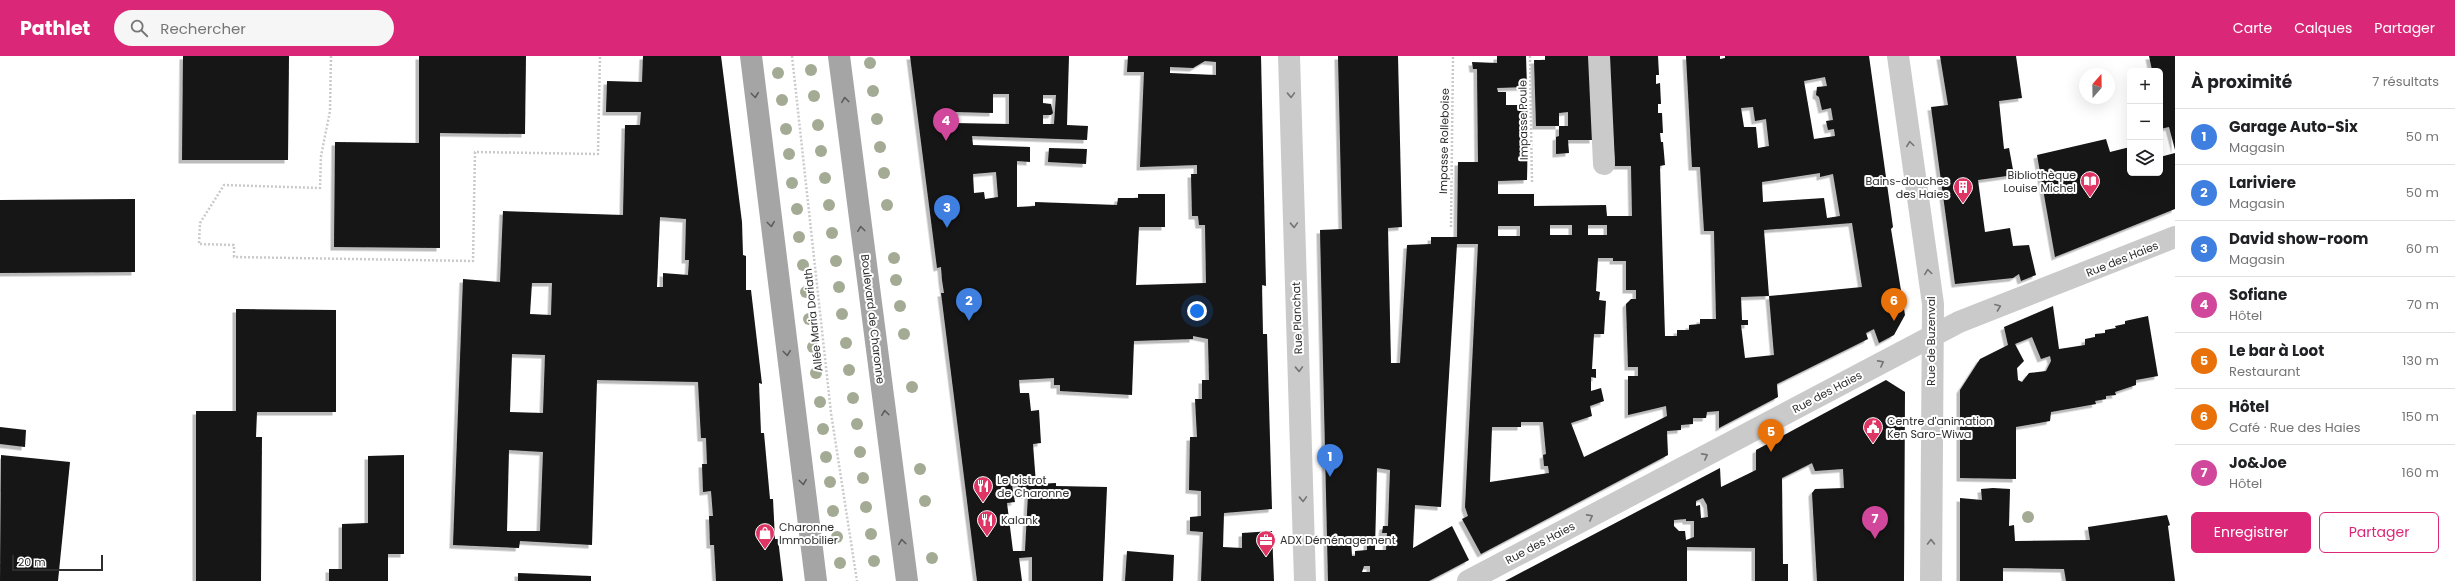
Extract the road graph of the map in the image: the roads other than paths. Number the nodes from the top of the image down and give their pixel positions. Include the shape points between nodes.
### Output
1 (751, 56) edge
2 (839, 56) edge
3 (1289, 56) edge
4 (1599, 56) edge
5 (1898, 56) edge
6 (1604, 164) dead end
7 (2175, 238) edge
8 (1932, 336) junction
9 (816, 581) edge
10 (907, 581) edge
11 (1305, 581) edge
12 (1468, 581) edge
13 (1931, 581) edge

1 -> 9 main road
10 -> 2 main road, Boulevard de Charonne
3 -> 11 street, Rue Planchat
4 - 6 street
8 -> 5 street, Rue de Buzenval via 1933,304
8 -> 7 street, Rue des Haies via 1959,322
12 -> 8 street, Rue des Haies
13 -> 8 street, Rue de Buzenval

